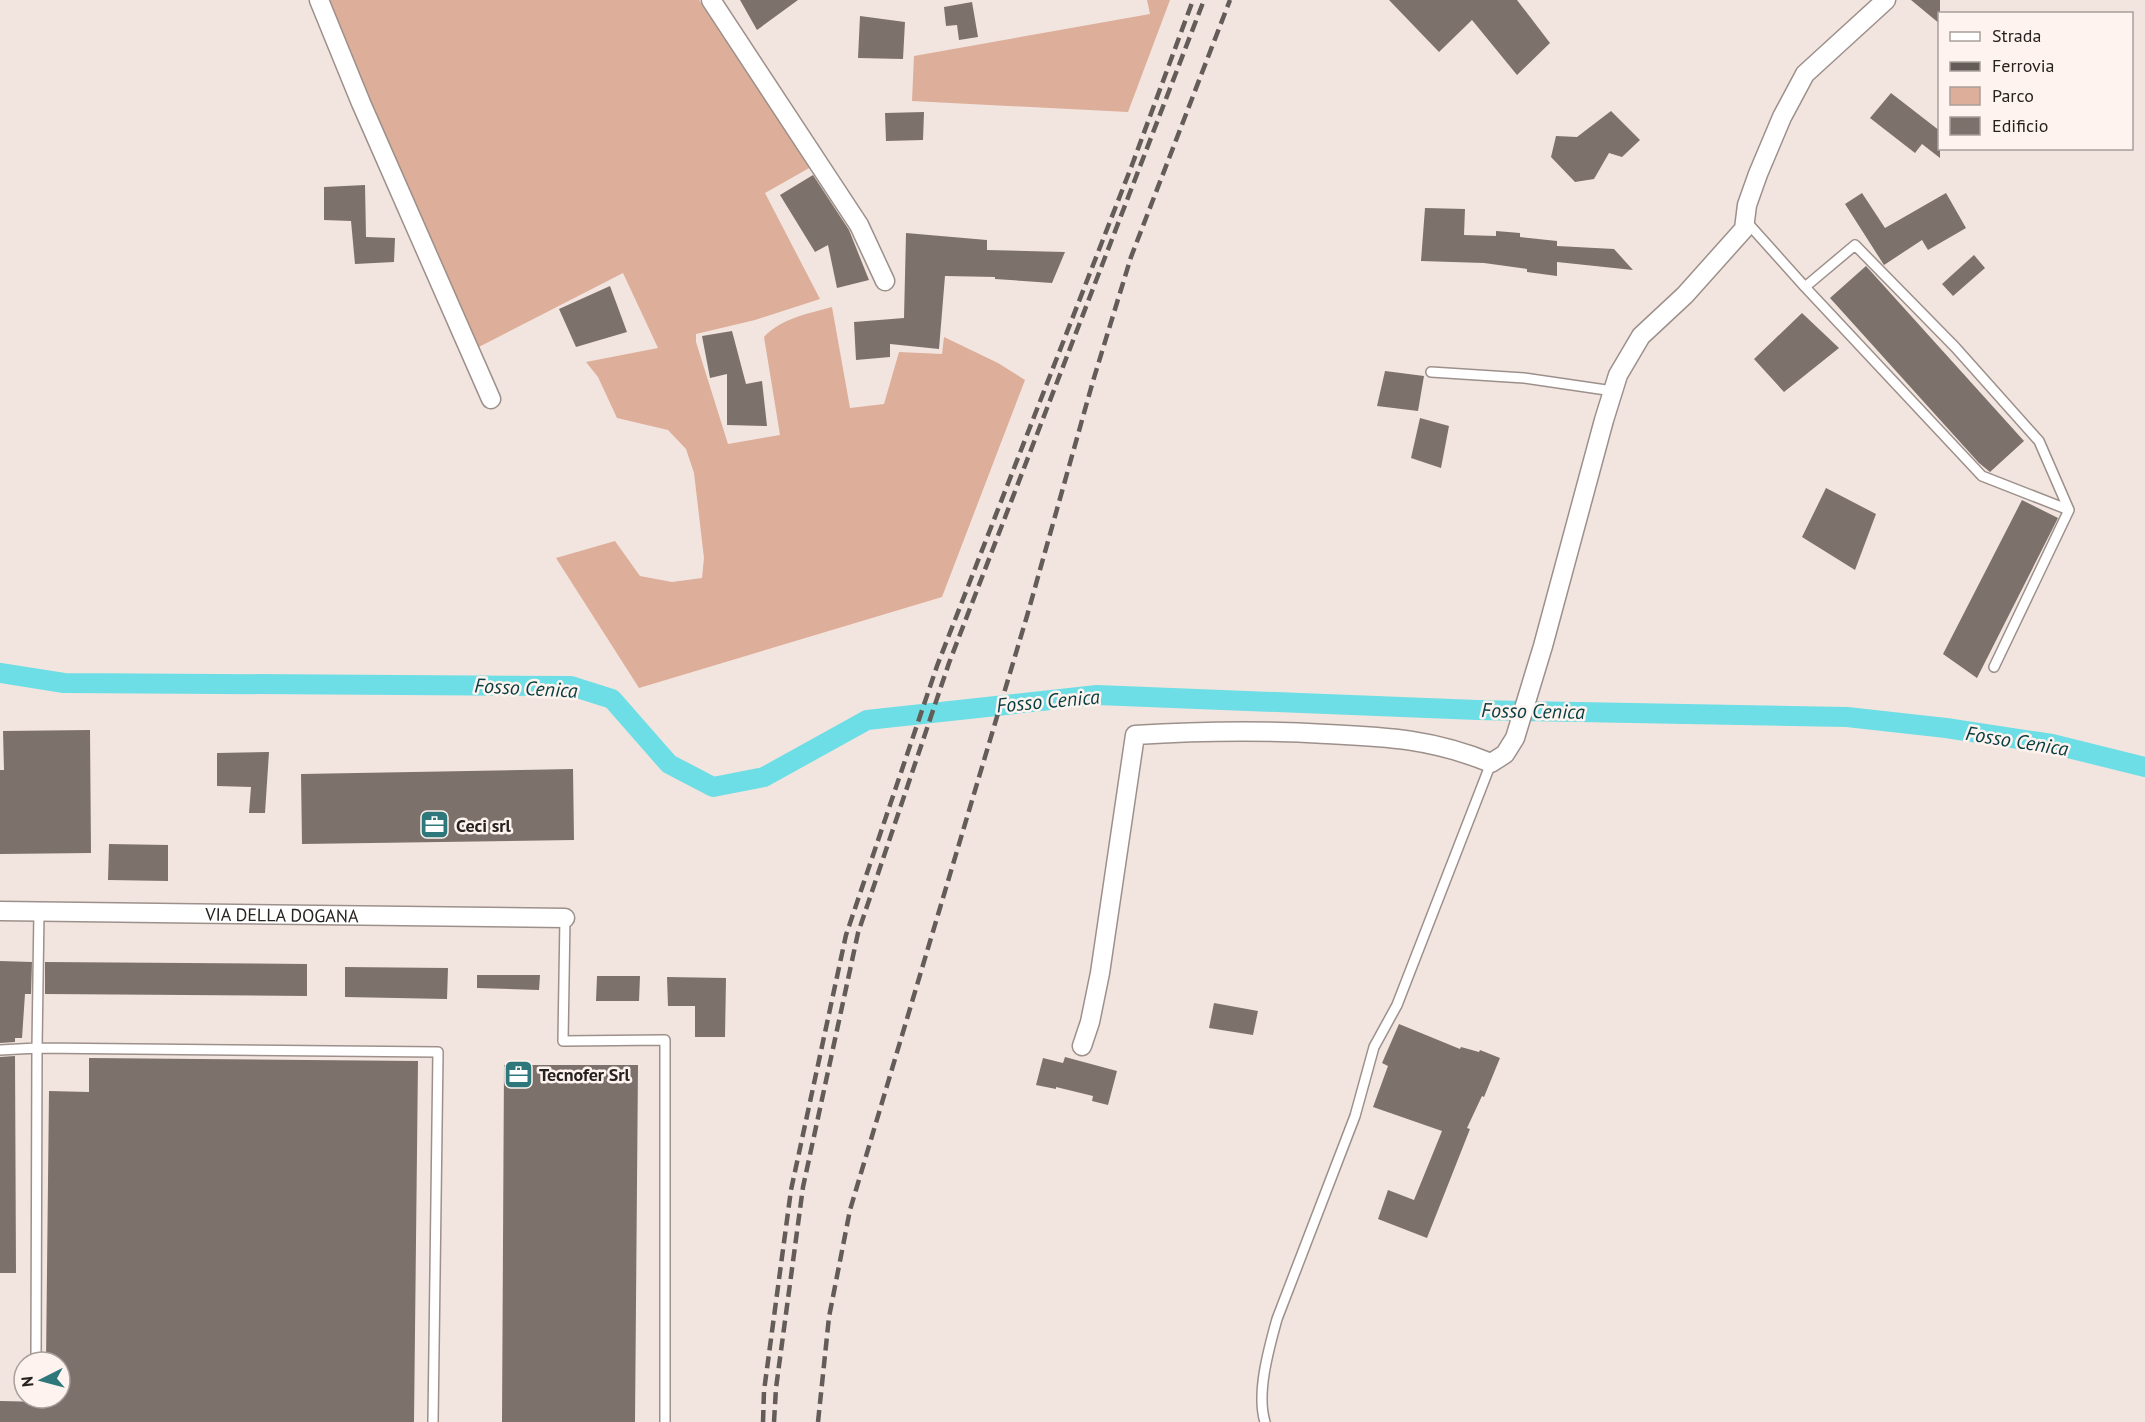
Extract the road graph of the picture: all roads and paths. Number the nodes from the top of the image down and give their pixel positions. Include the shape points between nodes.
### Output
1 (319, 0) edge
2 (711, 0) edge
3 (1886, 0) edge
4 (1745, 219) junction
5 (885, 281) dead end
6 (1805, 287) junction
7 (1431, 372) dead end
8 (1613, 391) junction
9 (491, 399) dead end
10 (2068, 510) junction
11 (1994, 667) dead end
12 (1491, 763) junction
13 (0, 911) edge
14 (39, 911) junction
15 (565, 918) joint
16 (1082, 1046) dead end
17 (37, 1048) junction
18 (0, 1050) edge
19 (36, 1350) edge
20 (433, 1422) edge
21 (665, 1422) edge
22 (1265, 1422) edge

1 - 9 street
2 - 5 street via 859,225
3 - 4 street via 1805,74 1758,174
4 - 6 lane
4 - 8 street via 1744,229 1685,296 1641,336
6 - 10 lane via 1982,476
6 - 10 lane via 1855,246 1955,347 2039,441
7 - 8 lane via 1524,378
8 - 12 street via 1515,738 1505,754
10 - 11 lane
12 - 16 street via 1452,748 1395,738 1274,731 1135,735 1100,973
12 - 22 lane via 1397,1005 1374,1047 1354,1116 1277,1319 1264,1384
13 - 14 street, VIA DELLA DOGANA
14 - 15 street, VIA DELLA DOGANA
14 - 17 lane
15 - 21 lane via 563,1041 664,1040
17 - 18 lane
17 - 19 lane
17 - 20 lane via 438,1052

